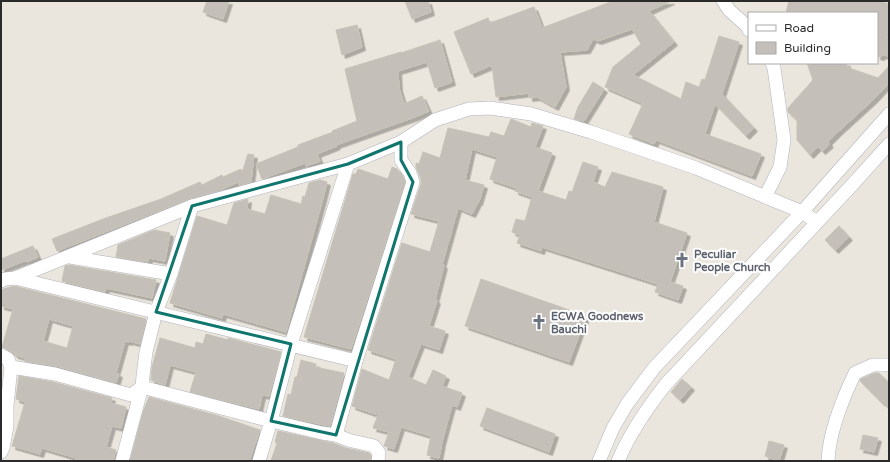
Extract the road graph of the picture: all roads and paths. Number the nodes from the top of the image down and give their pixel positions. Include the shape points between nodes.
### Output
1 (723, 1) edge
2 (748, 28) edge
3 (772, 64) edge
4 (889, 114) edge
5 (401, 142) junction
6 (889, 144) edge
7 (348, 164) junction
8 (765, 197) junction
9 (192, 206) junction
10 (802, 212) junction
11 (817, 222) junction
12 (70, 257) junction
13 (171, 274) junction
14 (15, 278) junction
15 (1, 281) edge
16 (156, 312) junction
17 (291, 344) junction
18 (1, 354) edge
19 (356, 360) junction
20 (889, 366) edge
21 (11, 367) junction
22 (142, 387) junction
23 (271, 422) junction
24 (336, 435) junction
25 (1, 452) edge
26 (122, 461) edge
27 (259, 461) edge
28 (378, 461) edge
29 (599, 461) edge
30 (618, 461) edge
31 (828, 461) edge

1 - 2 street
3 - 8 street via 784,140 780,167
4 - 10 street
5 - 7 street
5 - 8 street via 435,120 468,109 490,108 531,114 696,168
5 - 19 street via 401,160 413,182
6 - 11 street
7 - 9 street
7 - 17 street
8 - 10 street
9 - 12 street
9 - 13 street
10 - 11 street
10 - 29 street via 654,368 616,422
11 - 30 street via 666,384 641,418
12 - 13 street
12 - 14 street
13 - 16 street
14 - 15 street
14 - 16 street
16 - 17 street
16 - 22 street via 146,352
17 - 19 street
17 - 23 street
18 - 21 street via 8,359
19 - 24 street
20 - 31 street via 873,365 855,373 843,400 829,448
21 - 22 street via 55,374 131,395
21 - 25 street via 7,426
22 - 23 street
22 - 26 street
23 - 24 street
23 - 27 street
24 - 28 street via 374,446 380,453

